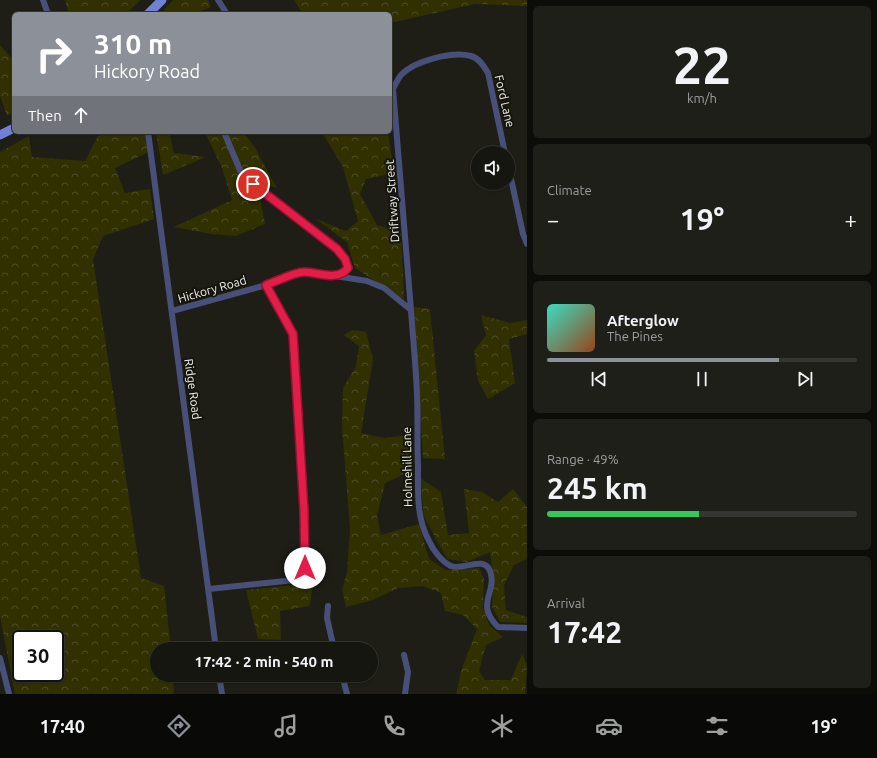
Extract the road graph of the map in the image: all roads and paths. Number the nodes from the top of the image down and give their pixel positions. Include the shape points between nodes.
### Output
1 (43, 0) edge
2 (162, 0) edge
3 (218, 0) edge
4 (47, 12) edge
5 (150, 12) edge
6 (226, 12) edge
7 (393, 89) joint
8 (12, 129) edge
9 (148, 134) edge
10 (225, 134) edge
11 (0, 135) edge
12 (504, 146) edge
13 (513, 190) edge
14 (527, 244) edge
15 (337, 275) junction
16 (266, 285) junction
17 (411, 310) junction
18 (172, 312) junction
19 (209, 589) junction
20 (328, 606) dead end
21 (527, 628) edge
22 (215, 642) edge
23 (332, 642) edge
24 (404, 655) dead end
25 (0, 658) edge
26 (220, 682) edge
27 (344, 682) edge
28 (9, 694) edge
29 (222, 694) edge
30 (347, 694) edge
31 (405, 694) edge

1 - 4 street
2 - 5 main road
3 - 6 street
7 - 12 street, Ford Lane via 401,76 415,65 442,56 470,56 476,59 488,73
7 - 17 street, Driftway Street
8 - 11 main road
9 - 18 street, Ridge Road
10 - 15 street via 242,175 337,249 345,259 348,268 343,274
13 - 14 street
15 - 16 street, Hickory Road via 304,272
15 - 17 street via 367,281 384,288
16 - 18 street, Hickory Road
16 - 19 street via 293,334 305,568 295,580
17 - 21 street, Holmehill Lane via 417,393 418,506 423,528 433,549 451,566 480,564 490,571 491,581 486,605 490,619 498,627
18 - 19 street, Ridge Road
19 - 22 street, Ridge Road
20 - 23 street via 327,618
24 - 31 street via 408,672
25 - 28 street
26 - 29 street
27 - 30 street

